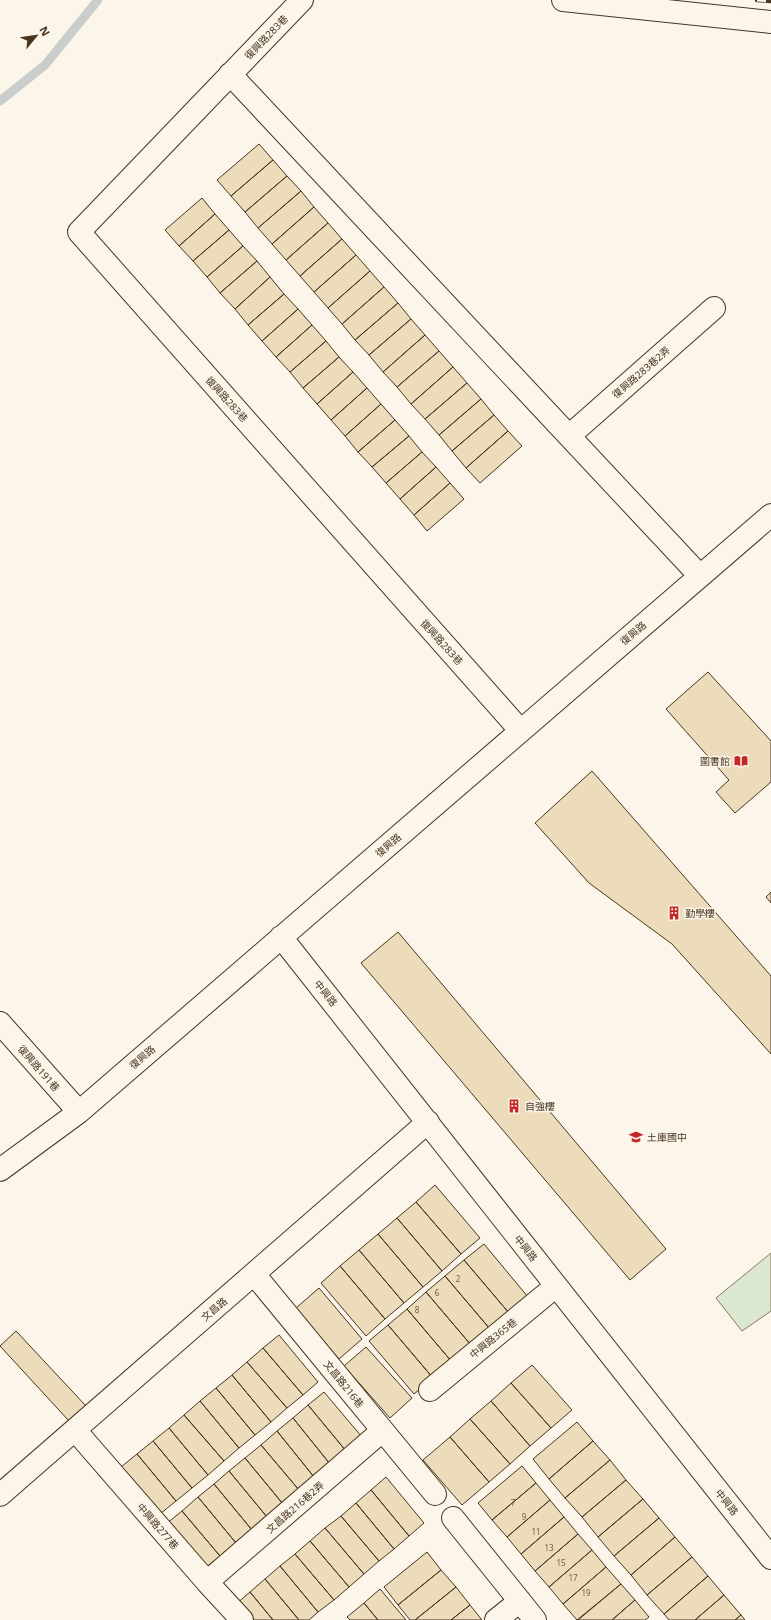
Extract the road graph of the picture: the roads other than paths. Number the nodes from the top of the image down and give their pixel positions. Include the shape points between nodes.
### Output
1 (302, 0) edge
2 (563, 0) edge
3 (771, 22) edge
4 (230, 74) junction
5 (714, 308) dead end
6 (569, 436) junction
7 (771, 515) edge
8 (700, 576) junction
9 (520, 730) junction
10 (282, 937) junction
11 (0, 1023) edge
12 (78, 1112) junction
13 (428, 1122) junction
14 (0, 1170) edge
15 (254, 1274) junction
16 (556, 1286) junction
17 (430, 1390) dead end
18 (75, 1430) junction
19 (382, 1431) junction
20 (435, 1494) dead end
21 (0, 1495) edge
22 (453, 1518) dead end
23 (771, 1558) edge
24 (207, 1582) junction
25 (520, 1601) junction
26 (242, 1620) edge
27 (496, 1620) edge
28 (535, 1620) edge

1 - 4 street, 復興路283巷
2 - 3 street
4 - 6 street
4 - 9 street, 復興路283巷 via 79,232
5 - 6 street, 復興路283巷2弄
6 - 8 street
7 - 8 street, 復興路
8 - 9 street, 復興路
9 - 10 street, 復興路
10 - 12 street, 復興路
10 - 13 street, 中興路
11 - 12 street, 復興路191巷
12 - 14 street, 復興路
13 - 15 street, 文昌路
13 - 16 street, 中興路
15 - 18 street, 文昌路
15 - 19 street, 文昌路216巷
16 - 17 street, 中興路365巷
16 - 23 street, 中興路
18 - 21 street, 文昌路
18 - 24 street, 中興路277巷
19 - 20 street, 文昌路216巷
19 - 24 street, 文昌路216巷2弄
22 - 25 street
24 - 26 street, 中興路277巷
25 - 27 street
25 - 28 street

